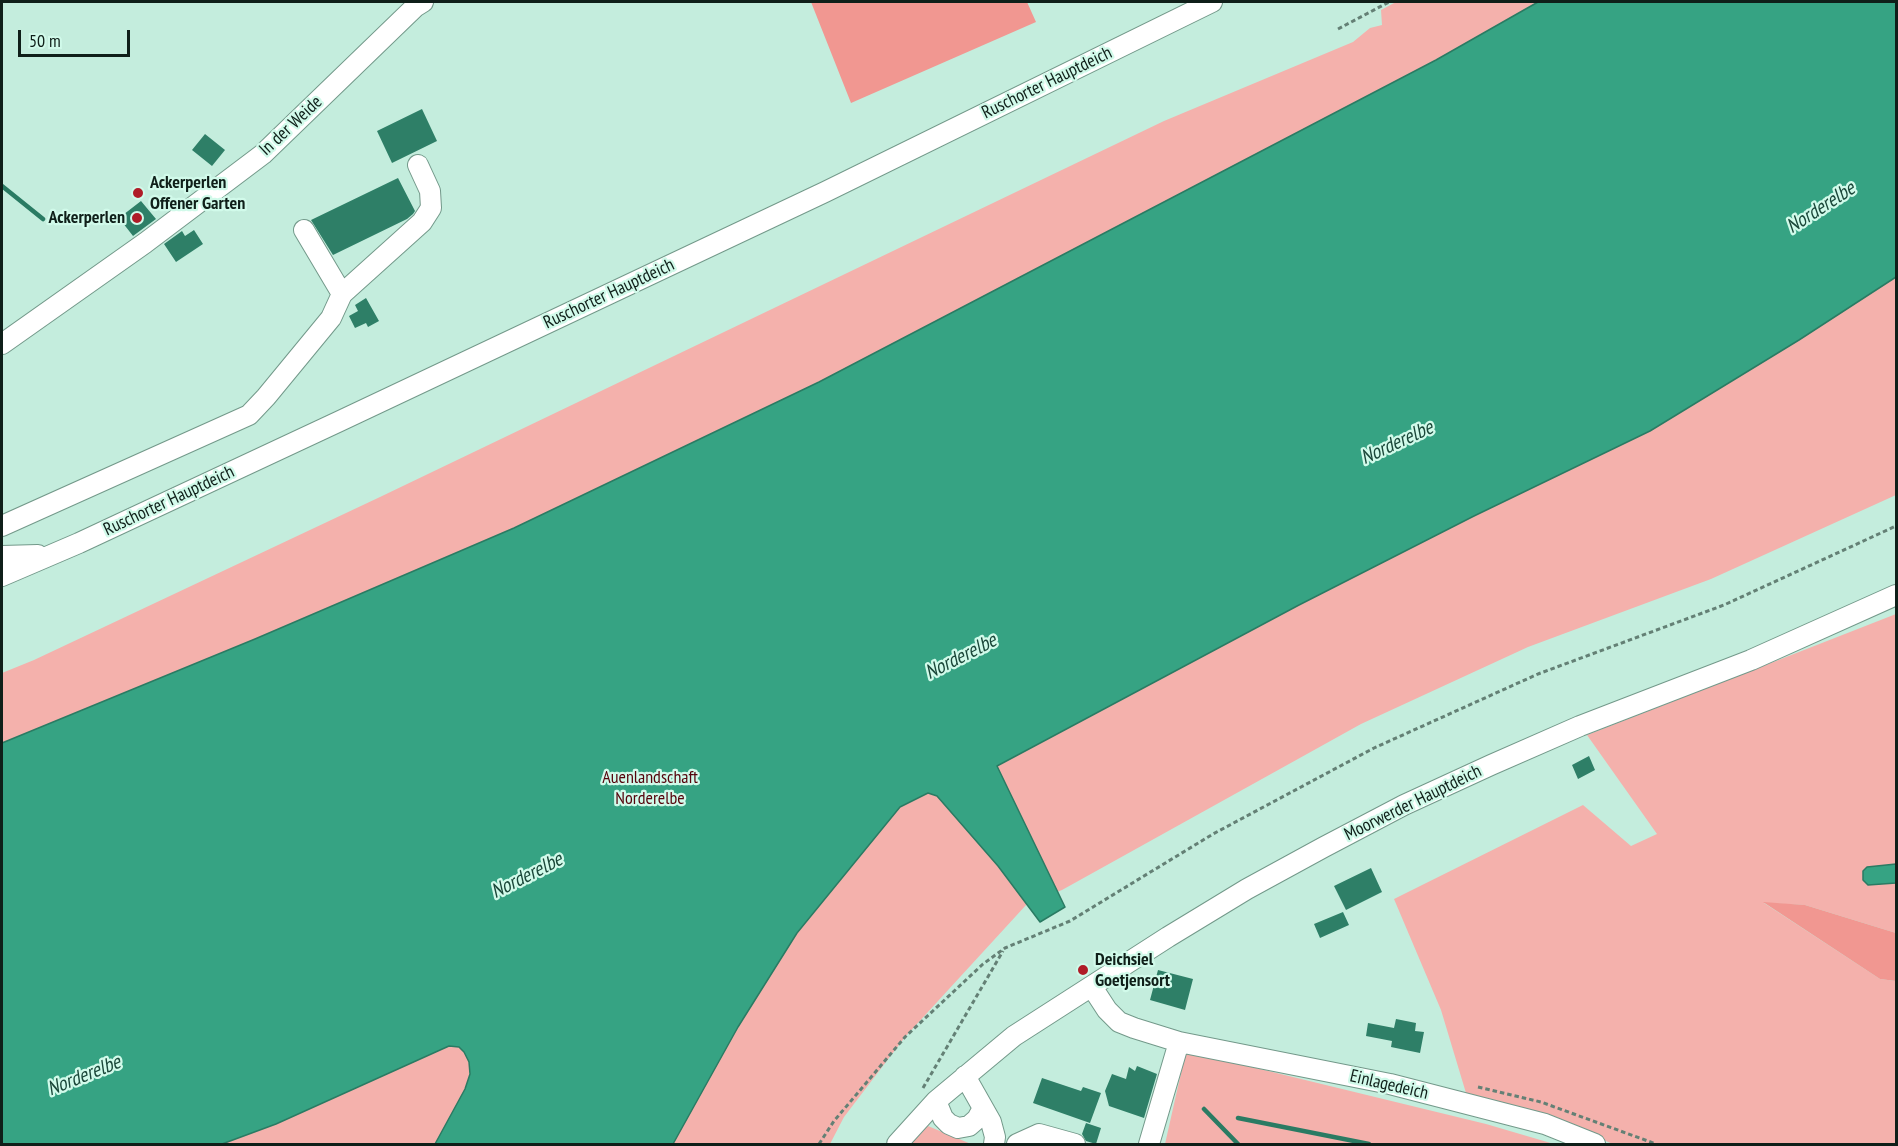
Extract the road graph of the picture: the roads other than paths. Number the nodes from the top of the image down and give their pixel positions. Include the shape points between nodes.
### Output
1 (423, 2) edge
2 (1212, 2) edge
3 (418, 165) dead end
4 (304, 230) dead end
5 (342, 294) junction
6 (2, 344) edge
7 (2, 526) edge
8 (47, 555) junction
9 (2, 556) edge
10 (2, 576) edge
11 (1896, 595) edge
12 (1092, 987) junction
13 (1179, 1042) junction
14 (964, 1076) junction
15 (936, 1101) junction
16 (983, 1108) junction
17 (897, 1144) edge
18 (994, 1144) edge
19 (1017, 1144) edge
20 (1075, 1144) edge
21 (1149, 1144) edge
22 (1595, 1144) edge

1 - 6 street, In der Weide via 263,154
2 - 8 street, Ruschorter Hauptdeich via 825,192
3 - 5 street via 430,191 431,208 422,222
4 - 5 street
5 - 7 street via 331,318 249,415
8 - 9 street
8 - 10 street, Ruschorter Hauptdeich
11 - 12 street, Moorwerder Hauptdeich via 1404,805 1247,889
12 - 13 street, Einlagedeich via 1119,1022
12 - 14 street, Moorwerder Hauptdeich via 1014,1036
13 - 21 street
13 - 22 street, Einlagedeich via 1390,1084 1545,1124
14 - 15 street
14 - 16 street
15 - 16 street via 943,1118 958,1128 969,1126
15 - 17 street
16 - 18 street via 995,1137
19 - 20 street via 1039,1134

